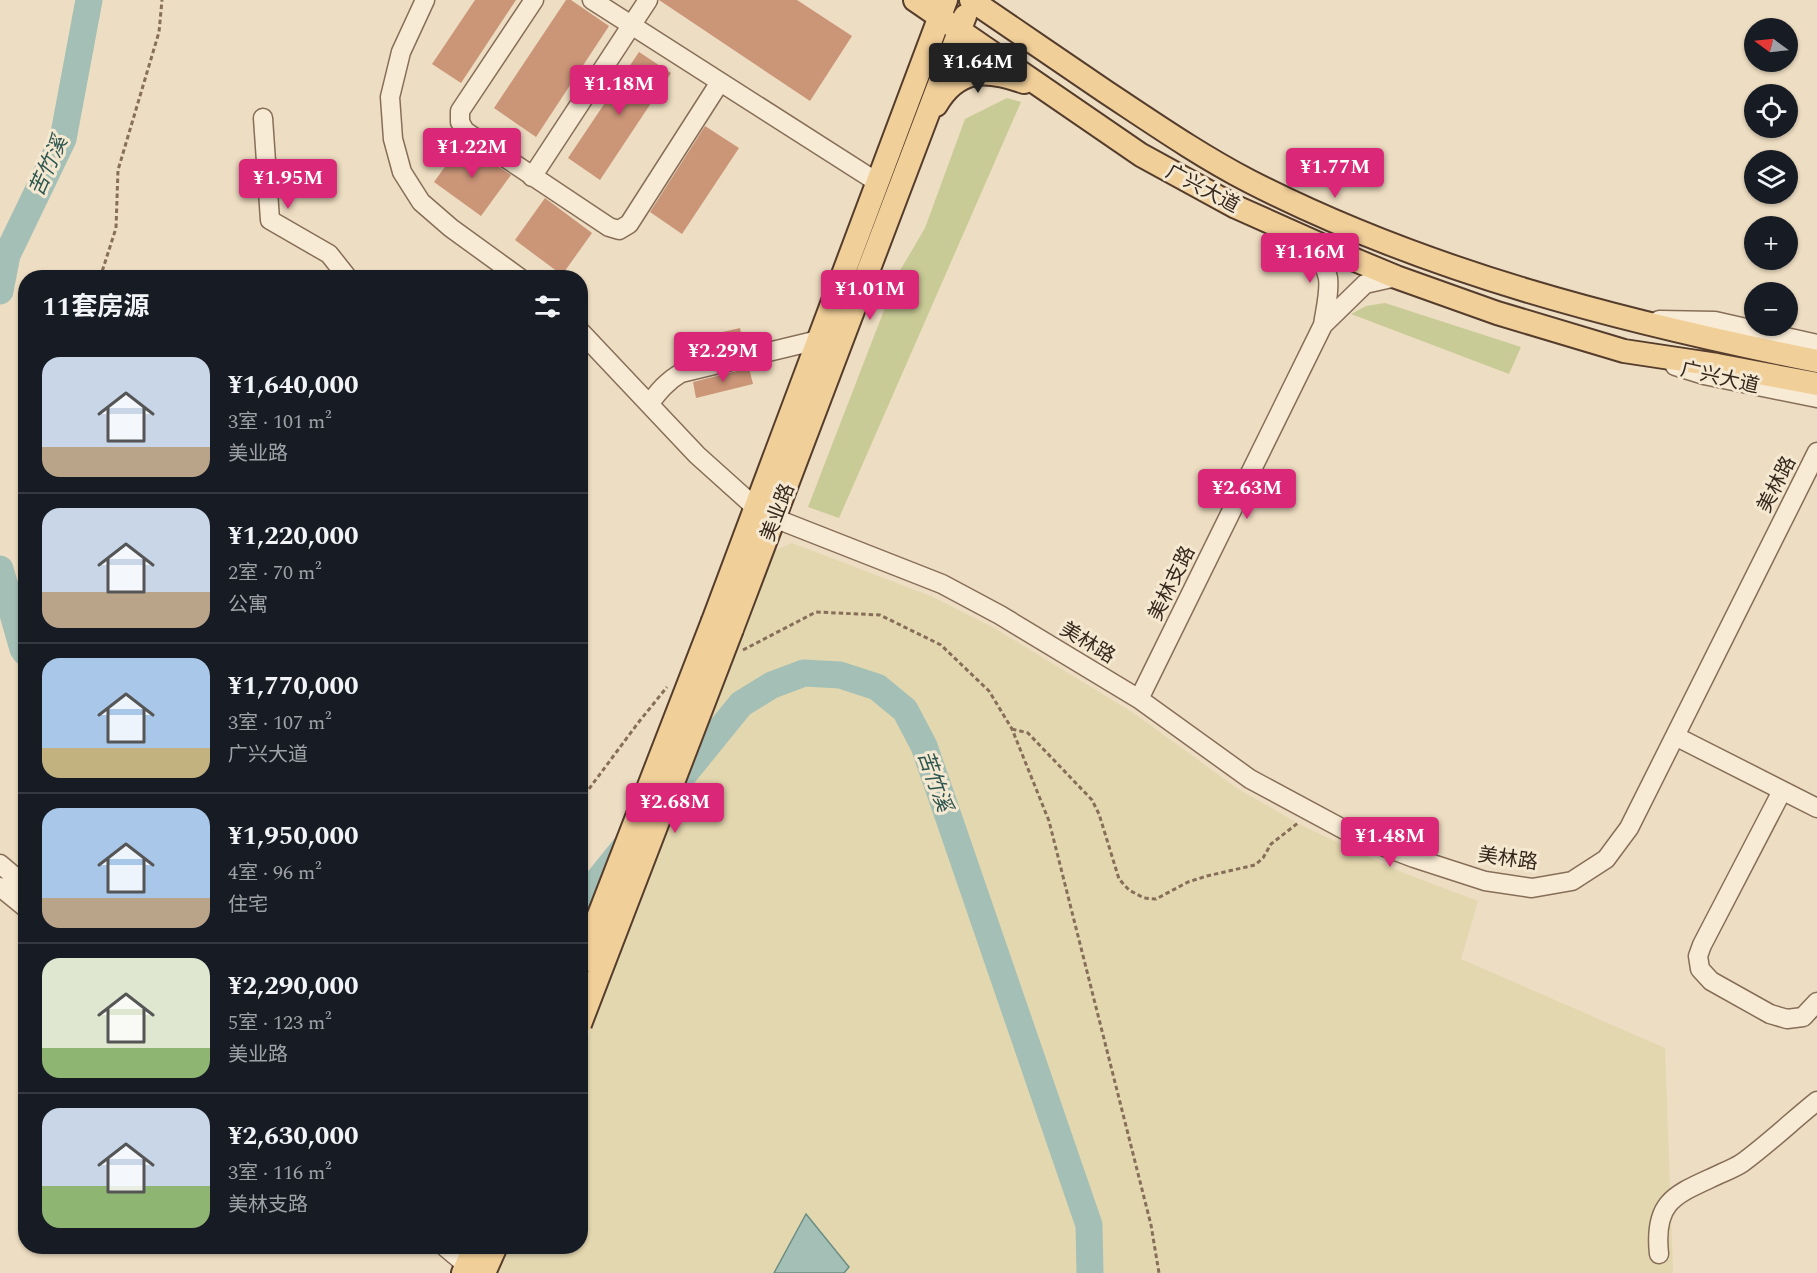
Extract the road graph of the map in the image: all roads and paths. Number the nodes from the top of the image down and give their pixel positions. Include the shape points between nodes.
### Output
1 (162, 0) edge
2 (425, 0) edge
3 (534, 0) edge
4 (592, 0) edge
5 (648, 0) edge
6 (915, 0) edge
7 (972, 0) edge
8 (943, 8) edge
9 (631, 25) junction
10 (960, 30) junction
11 (1073, 69) junction
12 (720, 82) junction
13 (1048, 91) junction
14 (263, 118) dead end
15 (919, 135) junction
16 (532, 177) junction
17 (877, 182) junction
18 (1308, 240) junction
19 (103, 270) edge
20 (341, 270) edge
21 (509, 270) edge
22 (1396, 276) junction
23 (1631, 319) junction
24 (1323, 325) junction
25 (588, 339) edge
26 (818, 340) junction
27 (1817, 344) edge
28 (1624, 351) junction
29 (1817, 361) edge
30 (1817, 384) edge
31 (1817, 398) edge
32 (649, 404) junction
33 (1817, 452) edge
34 (765, 513) junction
35 (723, 625) junction
36 (739, 652) dead end
37 (674, 683) dead end
38 (1139, 699) junction
39 (1012, 729) junction
40 (1675, 736) junction
41 (588, 790) edge
42 (1782, 791) junction
43 (1817, 808) edge
44 (1311, 813) junction
45 (0, 864) edge
46 (18, 879) edge
47 (0, 887) edge
48 (18, 902) edge
49 (588, 945) edge
50 (588, 1002) edge
51 (1817, 1002) edge
52 (1817, 1101) edge
53 (1659, 1254) dead end
54 (1159, 1273) edge

1 - 19 path via 159,32 118,170 117,228
2 - 21 street via 401,52 390,97 393,139 402,172 421,202
3 - 16 street via 460,111 465,131
4 - 9 street
5 - 9 street
6 - 8 main road, 广兴大道
7 - 10 main road, 美业路
7 - 11 main road, 广兴大道
8 - 10 main road, 广兴大道
8 - 17 main road, 美业路
9 - 12 street
9 - 16 street
10 - 13 main road, 广兴大道
10 - 15 main road, 美业路
11 - 13 main road via 1061,66 1049,71
11 - 23 main road, 广兴大道 via 1158,127 1248,180 1320,215 1507,284
12 - 16 street via 629,224 619,230
12 - 17 street
13 - 15 main road via 999,74 974,73 938,101
13 - 18 main road, 广兴大道 via 1141,155 1236,207
14 - 20 street via 270,220 328,254
15 - 34 main road, 美业路
17 - 26 main road, 美业路
18 - 22 main road, 广兴大道
18 - 24 street via 1328,278
22 - 24 street via 1365,284
22 - 28 main road, 广兴大道 via 1497,313
23 - 27 street, 广兴大道 via 1714,321
23 - 29 main road, 广兴大道
24 - 38 street, 美林支路
25 - 32 street
26 - 32 street via 681,373 670,379
26 - 34 main road, 美业路
28 - 30 main road, 广兴大道
28 - 31 street, 广兴大道 via 1704,375
32 - 34 street via 697,455
33 - 40 street, 美林路
34 - 35 main road, 美业路
34 - 38 street, 美林路 via 942,584
35 - 49 main road, 美业路, bridge
35 - 50 main road, 美业路, bridge
36 - 39 path via 816,612 880,615 941,645 989,692
37 - 41 path via 665,687
38 - 44 street, 美林路 via 1250,779
39 - 44 path via 1028,733 1092,800 1119,879 1144,898 1156,899 1188,882 1255,865 1271,844
39 - 54 path via 1049,821 1151,1226
40 - 42 street
40 - 44 street, 美林路 via 1629,828 1606,859 1572,881 1532,888 1485,881 1356,836
42 - 43 street
42 - 51 street via 1702,945 1698,956 1700,969 1710,981 1770,1014 1787,1019 1803,1017
45 - 46 street
47 - 48 street
52 - 53 street via 1741,1164 1678,1194 1659,1219

